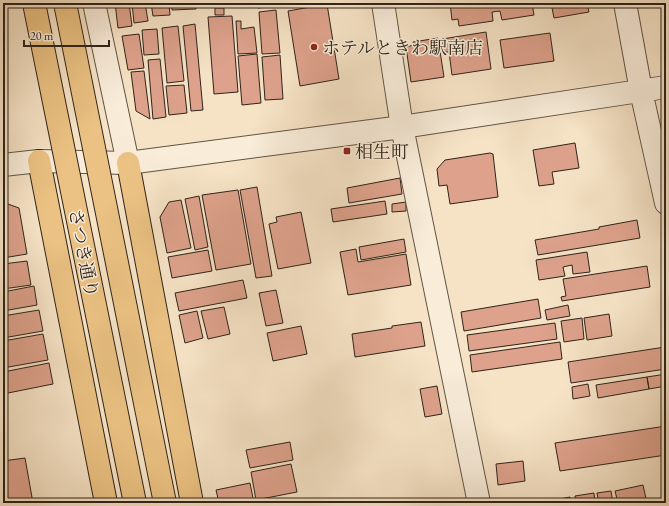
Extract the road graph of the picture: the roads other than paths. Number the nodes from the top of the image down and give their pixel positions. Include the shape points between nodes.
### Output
1 (34, 3) edge
2 (65, 3) edge
3 (94, 3) edge
4 (383, 3) edge
5 (625, 3) edge
6 (666, 87) edge
7 (641, 91) junction
8 (402, 127) junction
9 (39, 160) junction
10 (128, 163) junction
11 (3, 165) edge
12 (666, 203) edge
13 (106, 503) edge
14 (135, 503) edge
15 (165, 503) edge
16 (192, 503) edge
17 (479, 503) edge

1 - 14 highway, さつき通り, bridge
2 - 15 highway, さつき通り, bridge
3 - 10 street
4 - 8 street
5 - 7 street
6 - 7 street
7 - 8 street
7 - 12 street
8 - 10 street
8 - 17 street
9 - 10 street
9 - 11 street
9 - 13 highway
10 - 16 highway

